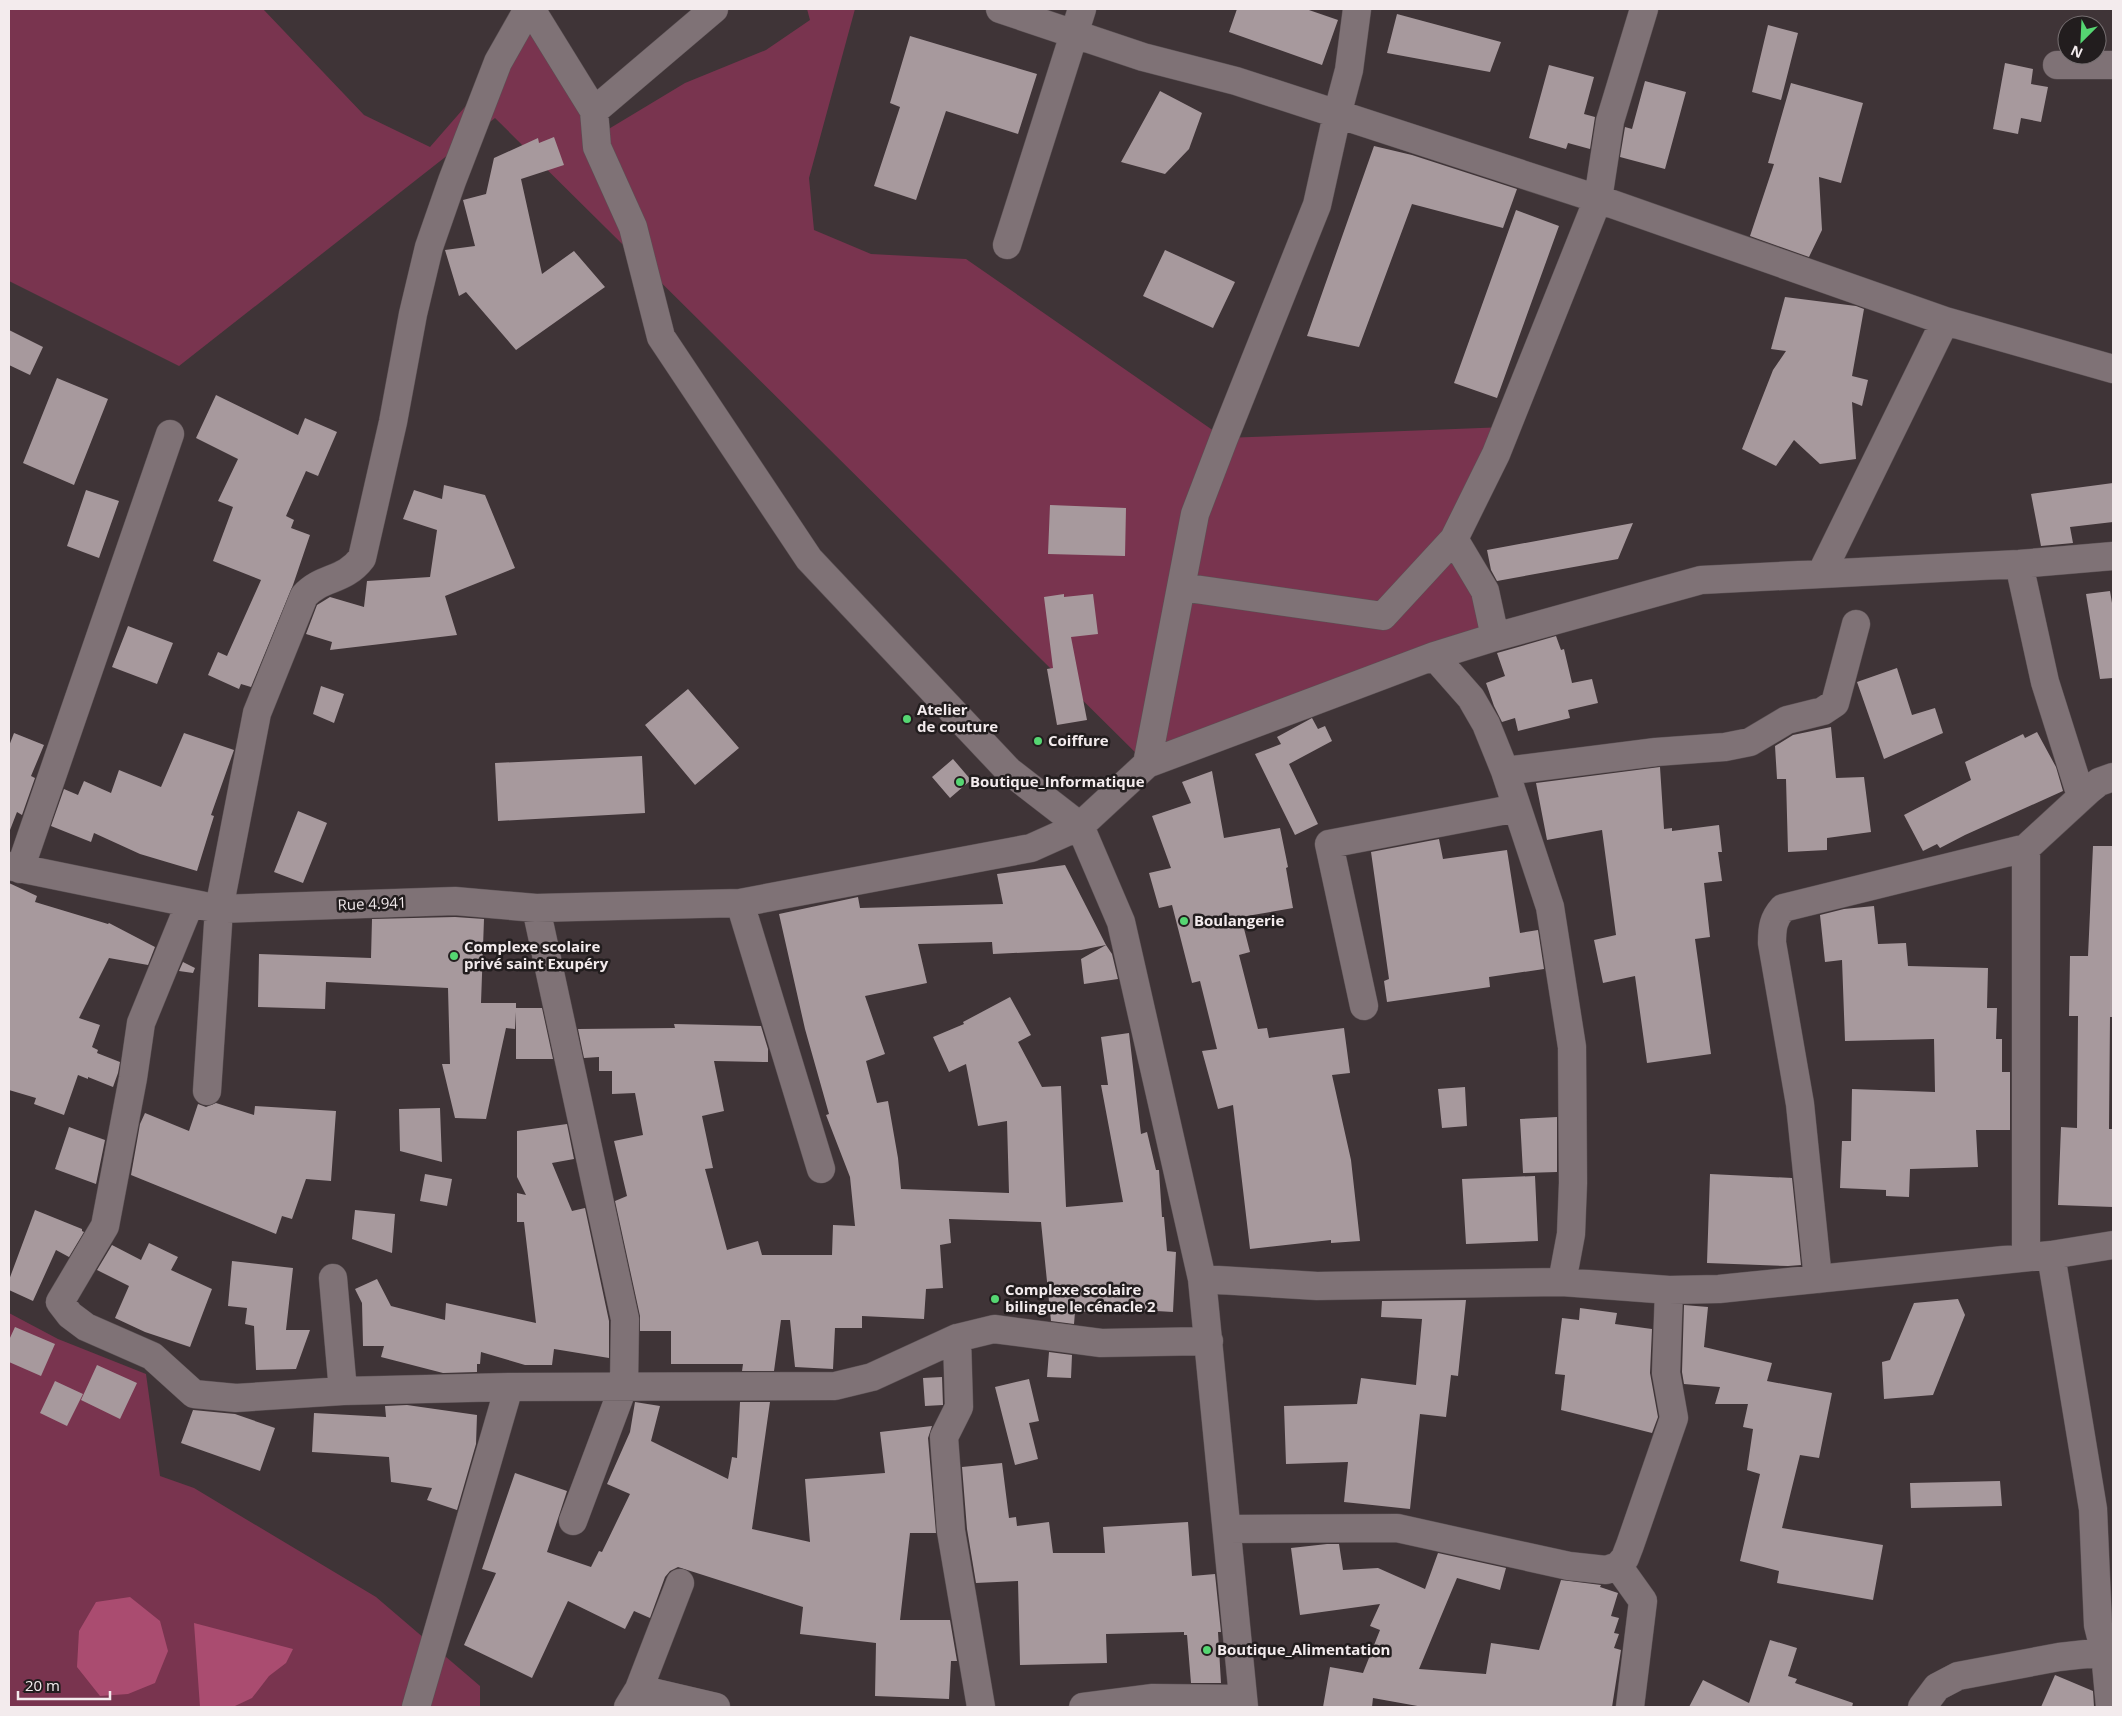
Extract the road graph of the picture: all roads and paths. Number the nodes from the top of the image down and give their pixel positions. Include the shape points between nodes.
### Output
1 (529, 9) edge
2 (714, 9) edge
3 (1000, 9) edge
4 (1357, 9) edge
5 (1644, 9) edge
6 (1078, 21) edge
7 (594, 111) junction
8 (1337, 115) junction
9 (1598, 199) junction
10 (1007, 245) dead end
11 (1945, 321) junction
12 (2113, 369) edge
13 (170, 434) dead end
14 (1454, 539) junction
15 (2113, 556) edge
16 (2019, 564) junction
17 (1821, 574) junction
18 (1181, 587) junction
19 (1856, 624) dead end
20 (1495, 637) junction
21 (1434, 656) junction
22 (1147, 764) junction
23 (1505, 771) junction
24 (2113, 777) edge
25 (2081, 796) junction
26 (1517, 808) junction
27 (1080, 826) junction
28 (2026, 848) junction
29 (14, 868) edge
30 (190, 903) junction
31 (740, 903) junction
32 (536, 908) junction
33 (218, 909) junction
34 (1364, 1006) dead end
35 (207, 1091) dead end
36 (821, 1169) dead end
37 (2113, 1245) edge
38 (2038, 1256) junction
39 (333, 1278) dead end
40 (1202, 1278) junction
41 (1818, 1279) junction
42 (1562, 1282) junction
43 (1669, 1290) junction
44 (958, 1338) junction
45 (1209, 1341) junction
46 (624, 1385) junction
47 (508, 1386) junction
48 (343, 1391) junction
49 (573, 1521) dead end
50 (1227, 1529) junction
51 (1618, 1566) junction
52 (680, 1583) dead end
53 (2109, 1652) edge
54 (634, 1698) edge
55 (1244, 1703) edge
56 (416, 1707) edge
57 (716, 1707) edge
58 (981, 1707) edge
59 (1083, 1707) edge
60 (1630, 1707) edge
61 (1922, 1707) edge
62 (2110, 1707) edge

1 - 7 street
1 - 33 street via 498,62 429,247 362,558 353,570 315,586 304,596 257,713
2 - 7 street
3 - 6 street
4 - 8 street via 1350,70
5 - 9 street via 1610,121
6 - 8 street via 1143,57 1236,80
6 - 10 street
7 - 27 street via 596,146 633,227 661,337 809,559 1009,770
8 - 9 street
8 - 18 street via 1317,205 1195,514
9 - 11 street
9 - 14 street via 1496,454
11 - 12 street
11 - 17 street
13 - 29 street
14 - 18 street via 1383,616
14 - 20 street via 1485,591
15 - 16 street
16 - 17 street
16 - 25 street via 2045,682
17 - 20 street via 1701,580
18 - 22 street
19 - 23 street via 1835,703 1823,711 1787,720 1750,742
20 - 21 street
21 - 22 street
21 - 23 street via 1471,698 1486,724
22 - 27 street, Rue 4.941
23 - 26 street
24 - 25 street via 2099,782
25 - 28 street
26 - 34 street via 1329,844
26 - 42 street via 1550,907 1572,1047 1571,1234
27 - 31 street, Rue 4.941 via 1031,848
27 - 40 street via 1121,922
28 - 38 street
28 - 41 street via 1783,908 1774,919 1772,943 1800,1104
29 - 30 street, Rue 4.941
30 - 33 street, Rue 4.941
30 - 48 street via 141,1024 105,1226 60,1302 86,1328 152,1356 194,1394 236,1398
31 - 32 street, Rue 4.941
31 - 36 street
32 - 33 street, Rue 4.941 via 455,901
32 - 46 street via 625,1319
33 - 35 street
37 - 38 street
38 - 41 street
38 - 53 street via 2093,1509 2098,1624
39 - 48 street
40 - 42 street via 1317,1286
40 - 45 street
41 - 43 street via 1719,1289
42 - 43 street
43 - 51 street via 1666,1373 1674,1418 1630,1545
44 - 45 street via 994,1329 1101,1343
44 - 46 street via 872,1377 835,1386
44 - 58 street via 959,1406 944,1437 951,1531
45 - 50 street
46 - 47 street
46 - 49 street
47 - 48 street
47 - 56 street
50 - 51 street via 1397,1528 1569,1566 1606,1570
50 - 55 street
51 - 60 street via 1642,1601
52 - 54 street
53 - 61 street via 2059,1657 1958,1676 1937,1687
53 - 62 street
54 - 57 street
55 - 59 street via 1153,1698

